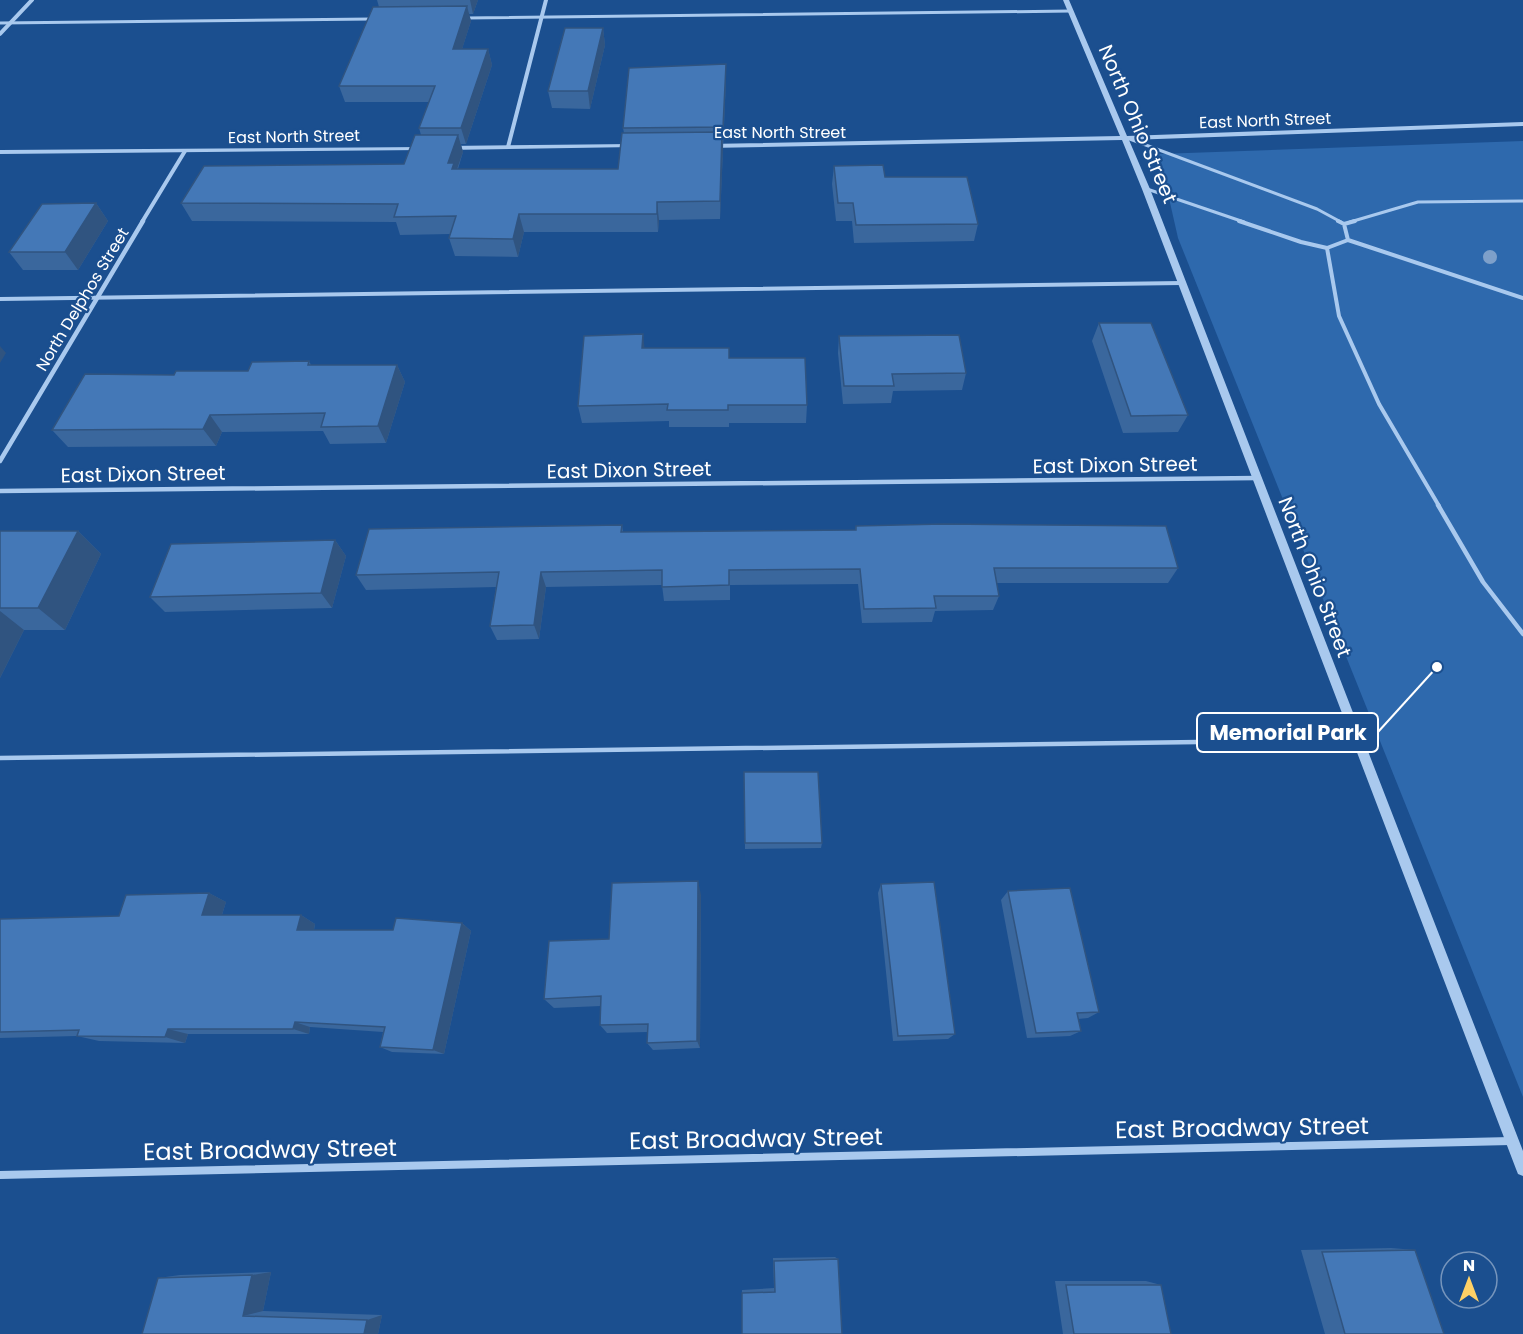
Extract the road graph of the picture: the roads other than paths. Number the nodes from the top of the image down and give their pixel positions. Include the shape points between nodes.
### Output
1 (32, 0) edge
2 (546, 0) edge
3 (1066, 0) edge
4 (1071, 11) junction
5 (458, 18) edge
6 (542, 18) junction
7 (376, 19) edge
8 (0, 23) edge
9 (11, 23) junction
10 (0, 34) edge
11 (1523, 124) edge
12 (1127, 138) junction
13 (638, 146) edge
14 (696, 146) edge
15 (508, 147) junction
16 (185, 151) junction
17 (0, 152) edge
18 (1146, 189) junction
19 (1523, 201) edge
20 (1344, 224) junction
21 (1348, 240) junction
22 (1327, 248) junction
23 (1183, 283) junction
24 (96, 298) junction
25 (1523, 298) edge
26 (0, 299) edge
27 (0, 461) edge
28 (1258, 478) junction
29 (0, 491) edge
30 (1523, 634) edge
31 (1359, 740) junction
32 (0, 758) edge
33 (1512, 1141) junction
34 (1523, 1169) edge
35 (0, 1176) edge

1 - 9 street
2 - 6 street
3 - 4 street, North Ohio Street
4 - 6 lane
4 - 12 street, North Ohio Street
5 - 6 lane
6 - 15 street
7 - 9 lane
8 - 9 lane
9 - 10 street
11 - 12 street, East North Street
12 - 14 street, East North Street
12 - 18 street, North Ohio Street
12 - 20 lane via 1317,209
13 - 15 street, East North Street
15 - 16 street, East North Street
16 - 17 street, East North Street
16 - 24 street, North Delphos Street
18 - 22 lane
18 - 23 street, North Ohio Street
19 - 20 lane via 1418,202
20 - 21 lane
21 - 22 lane
21 - 25 lane
22 - 30 lane via 1339,316 1378,404 1483,582
23 - 24 lane
23 - 28 street, North Ohio Street
24 - 26 lane
24 - 27 street, North Delphos Street
28 - 29 street, East Dixon Street
28 - 31 street, North Ohio Street
31 - 32 lane
31 - 33 street, North Ohio Street
33 - 34 street, North Ohio Street
33 - 35 street, East Broadway Street

